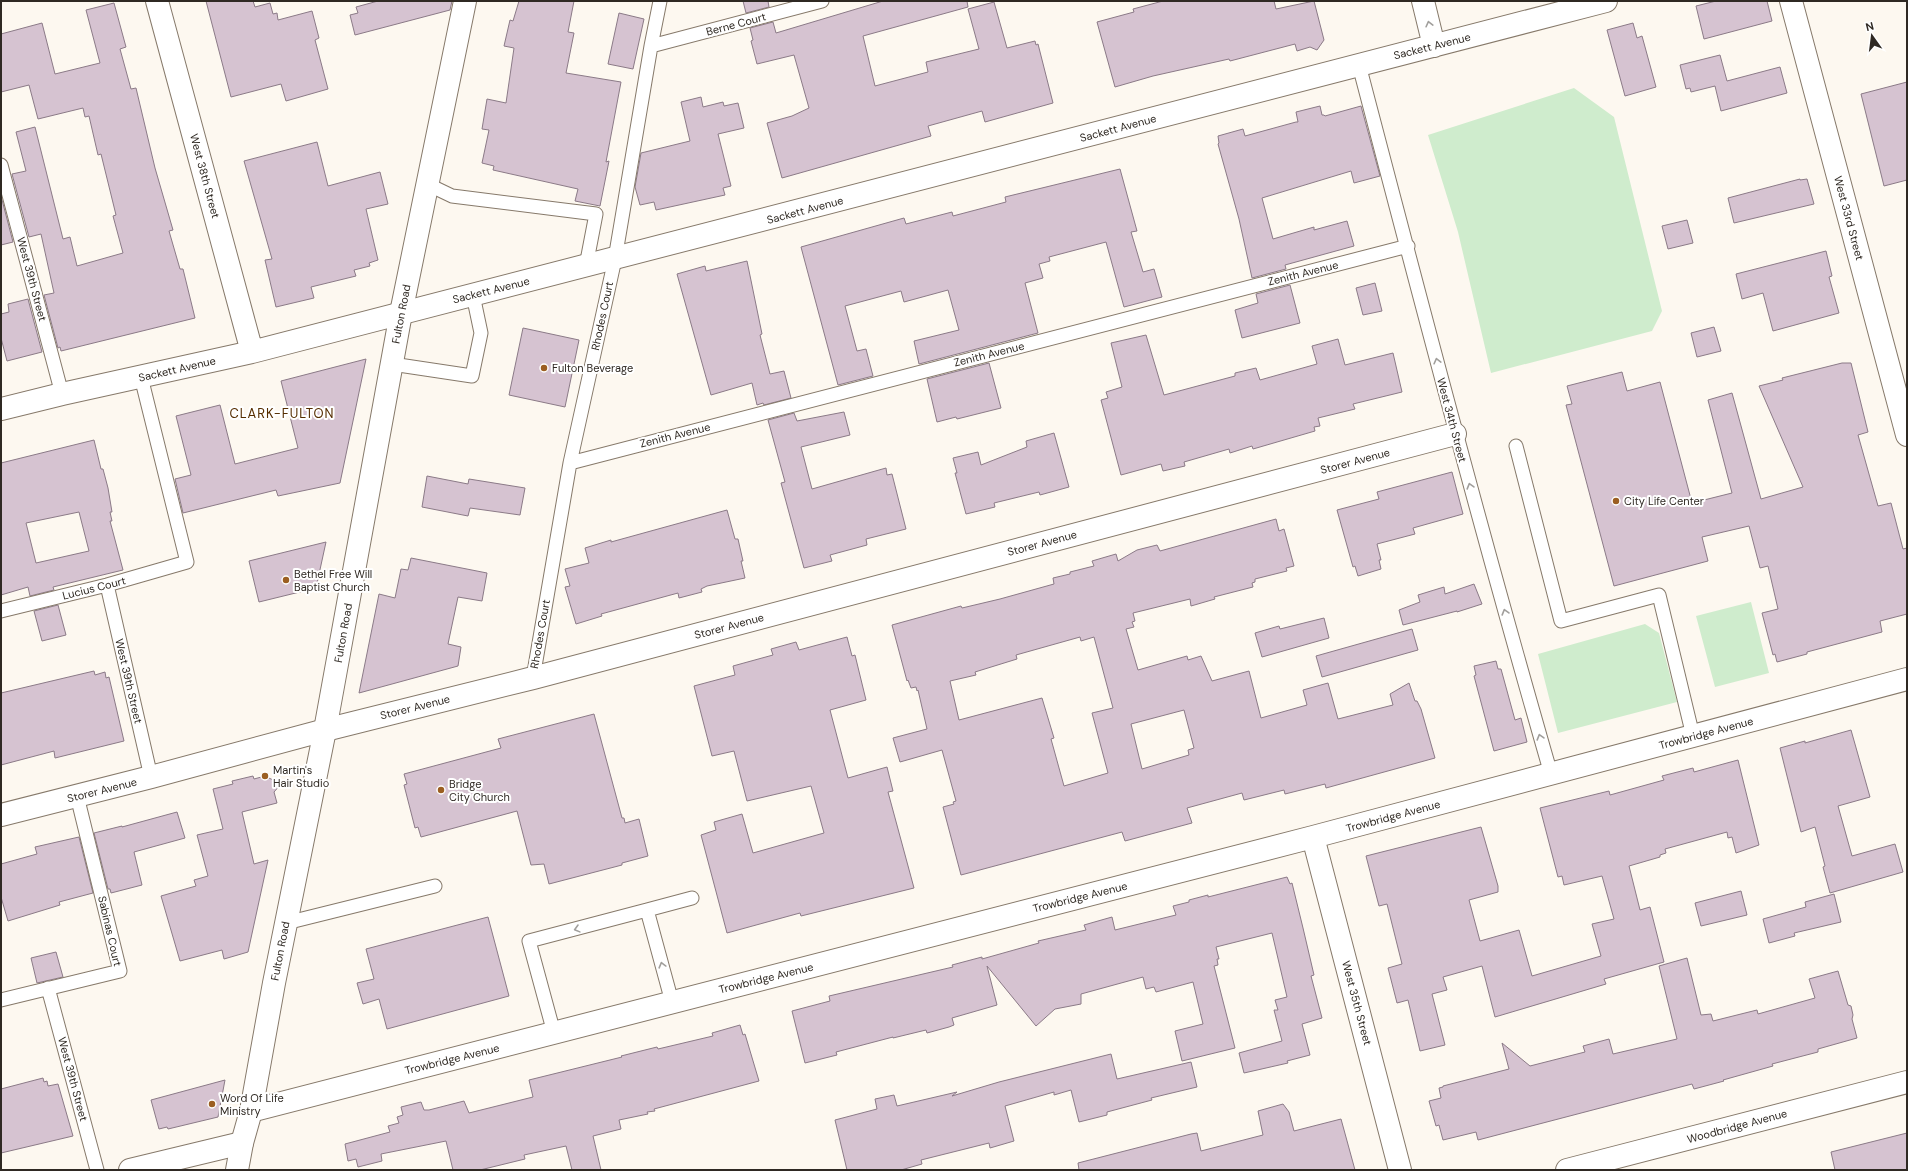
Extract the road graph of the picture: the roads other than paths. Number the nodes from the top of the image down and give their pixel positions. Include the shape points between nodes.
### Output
1 (157, 1) edge
2 (465, 1) edge
3 (660, 1) edge
4 (822, 1) edge
5 (1423, 1) edge
6 (1606, 1) edge
7 (1791, 1) edge
8 (651, 46) junction
9 (1434, 46) junction
10 (1359, 65) junction
11 (1, 165) edge
12 (427, 184) junction
13 (5, 196) edge
14 (1408, 246) junction
15 (615, 259) junction
16 (586, 266) junction
17 (473, 295) junction
18 (401, 313) junction
19 (252, 352) junction
20 (392, 364) junction
21 (141, 377) junction
22 (62, 394) junction
23 (1, 409) edge
24 (1455, 434) junction
25 (1907, 435) edge
26 (1516, 446) dead end
27 (570, 462) junction
28 (107, 585) junction
29 (1, 611) edge
30 (533, 678) junction
31 (1907, 679) edge
32 (325, 730) junction
33 (1693, 736) junction
34 (1551, 774) junction
35 (151, 777) junction
36 (77, 796) junction
37 (1, 815) edge
38 (1313, 837) junction
39 (435, 886) dead end
40 (692, 898) dead end
41 (647, 910) junction
42 (286, 923) junction
43 (48, 988) junction
44 (1, 1000) edge
45 (672, 1002) junction
46 (554, 1033) junction
47 (1907, 1082) edge
48 (251, 1111) junction
49 (242, 1143) junction
50 (98, 1170) edge
51 (130, 1170) edge
52 (237, 1170) edge
53 (1400, 1170) edge
54 (1567, 1170) edge

1 - 19 street, West 38th Street
2 - 12 street, Fulton Road
3 - 8 lane, Rhodes Court
4 - 8 lane, Berne Court
9 -> 5 street
6 - 9 street, Sackett Avenue
7 - 25 street, West 33rd Street
8 - 15 lane, Rhodes Court
9 - 10 street, Sackett Avenue
10 - 14 lane, West 34th Street
10 - 15 street, Sackett Avenue
11 - 13 lane, West 39th Street
12 - 16 lane via 452,196 596,214
12 - 18 street, Fulton Road
13 - 22 lane, West 39th Street
24 -> 14 lane, West 34th Street
14 - 27 lane, Zenith Avenue
15 - 16 street, Sackett Avenue
15 - 27 lane, Rhodes Court
16 - 17 street, Sackett Avenue
17 - 18 street, Sackett Avenue
17 - 20 lane via 481,333 472,376
18 - 19 street, Sackett Avenue
18 - 20 street, Fulton Road
19 - 21 street, Sackett Avenue
20 - 32 street, Fulton Road
21 - 22 street, Sackett Avenue
21 - 28 lane, Lucius Court via 187,562
22 - 23 street, Sackett Avenue
24 - 30 street, Storer Avenue
34 -> 24 lane, West 34th Street
26 - 33 lane via 1561,621 1659,595
27 - 30 lane, Rhodes Court
28 - 29 lane, Lucius Court
28 - 35 lane, West 39th Street
30 - 32 street, Storer Avenue
31 - 33 street, Trowbridge Avenue
32 - 35 street, Storer Avenue
32 - 42 street, Fulton Road
33 - 34 street, Trowbridge Avenue
34 - 38 street, Trowbridge Avenue
35 - 36 street, Storer Avenue
36 - 37 street, Storer Avenue
36 - 43 lane, Sabinas Court via 120,971
38 - 45 street, Trowbridge Avenue
38 - 53 street, West 35th Street
39 - 42 lane
40 - 41 lane
45 -> 41 lane
41 -> 46 lane via 529,941
42 - 48 street, Fulton Road
43 - 44 lane, Sabinas Court
43 - 50 lane, West 39th Street
45 - 46 street, Trowbridge Avenue
46 - 48 street, Trowbridge Avenue
47 - 54 street, Woodbridge Avenue
48 - 49 street, Fulton Road
49 - 51 street
49 - 52 street, Fulton Road

